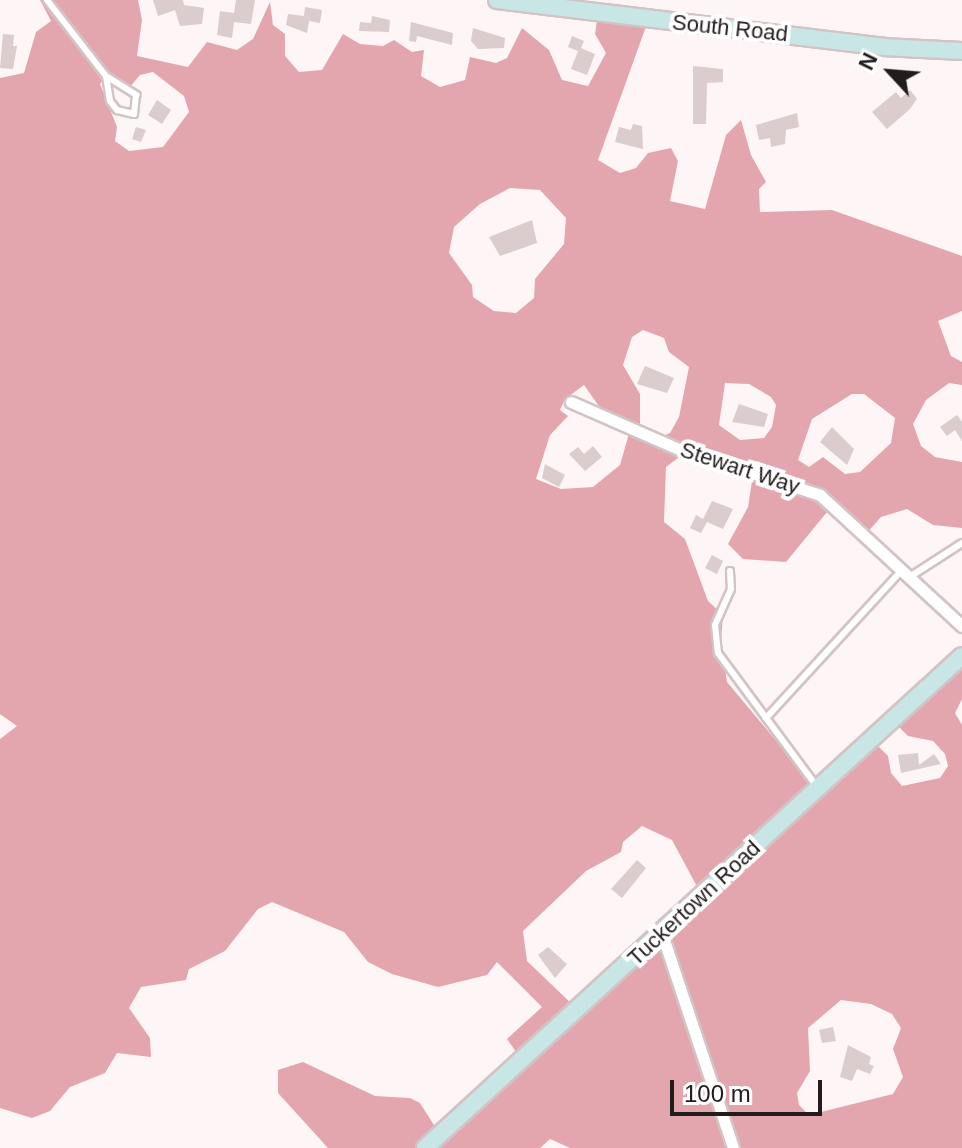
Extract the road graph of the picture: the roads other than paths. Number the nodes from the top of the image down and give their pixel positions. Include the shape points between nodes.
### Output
1 (47, 0) edge
2 (497, 0) edge
3 (962, 51) edge
4 (106, 76) junction
5 (571, 402) dead end
6 (962, 543) edge
7 (730, 571) dead end
8 (904, 574) junction
9 (962, 626) edge
10 (962, 656) edge
11 (766, 718) junction
12 (817, 787) junction
13 (662, 934) junction
14 (425, 1148) edge
15 (733, 1148) edge

1 - 4 lane
2 - 3 street, South Road via 883,47
4 - 4 lane via 110,101 117,110 134,114 136,95
5 - 8 street, Stewart Way via 681,450 820,495
6 - 8 lane
7 - 11 lane via 731,589 715,625 718,653
8 - 9 street, Stewart Way
8 - 11 lane
10 - 12 street, Tuckertown Road
11 - 12 lane
12 - 13 street, Tuckertown Road
13 - 14 street, Tuckertown Road
13 - 15 street

